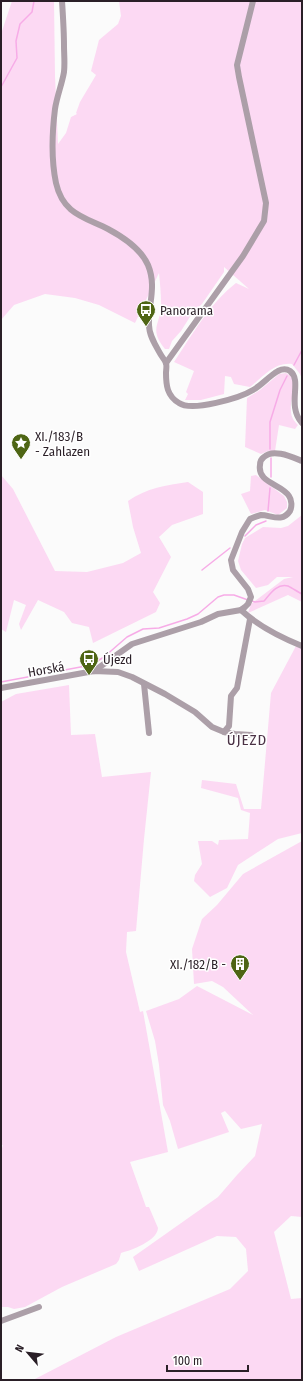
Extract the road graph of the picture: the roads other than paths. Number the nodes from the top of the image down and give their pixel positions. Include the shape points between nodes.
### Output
1 (62, 1) edge
2 (253, 1) edge
3 (166, 362) junction
4 (302, 423) edge
5 (302, 461) edge
6 (241, 610) junction
7 (250, 619) junction
8 (302, 646) edge
9 (94, 671) junction
10 (144, 684) junction
11 (1, 688) edge
12 (224, 732) junction
13 (149, 733) dead end
14 (252, 735) dead end
15 (39, 1306) dead end
16 (1, 1321) edge

1 - 3 street via 64,69 55,108 52,139 56,183 61,198 72,211 123,238 146,262 151,272 153,296 149,326 152,339
2 - 3 street via 237,65 266,203 264,221 243,256
3 - 4 street via 167,388 171,398 179,404 192,407 242,395 252,391 276,372 282,369 290,370 298,383 295,410
5 - 6 street via 274,453 268,454 260,462 261,475 290,497 290,512 282,518 263,515 250,519 237,544 231,560 233,570 251,597
6 - 7 street
6 - 9 street via 218,614 132,644
7 - 8 street via 282,638
7 - 12 street via 237,688 231,696 229,726
9 - 10 street via 118,672
9 - 11 street, Horská
10 - 12 street via 165,694 195,712 212,727
10 - 13 street
12 - 14 street
15 - 16 street

